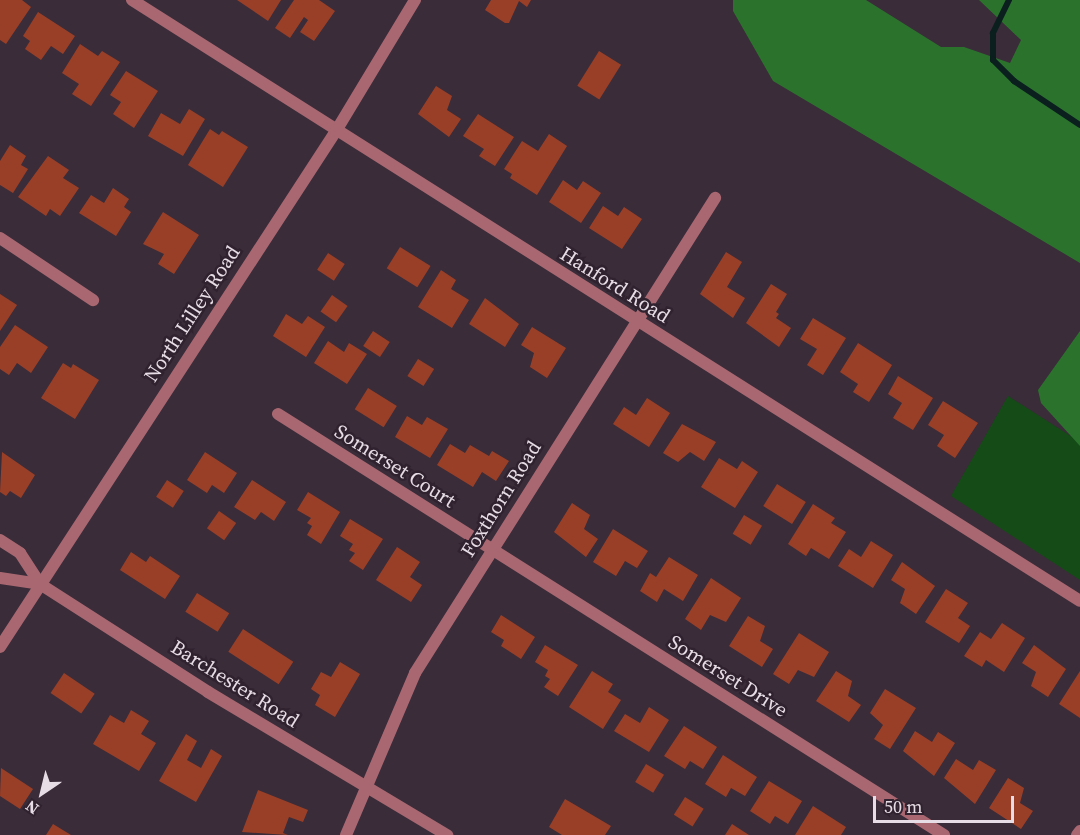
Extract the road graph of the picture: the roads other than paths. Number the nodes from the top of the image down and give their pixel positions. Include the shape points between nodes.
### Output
1 (132, 0) edge
2 (415, 0) edge
3 (336, 131) junction
4 (715, 198) dead end
5 (0, 238) edge
6 (93, 300) dead end
7 (636, 321) junction
8 (278, 414) dead end
9 (0, 540) edge
10 (491, 550) junction
11 (0, 578) edge
12 (40, 584) junction
13 (1080, 601) edge
14 (0, 647) edge
15 (366, 786) junction
16 (1080, 831) edge
17 (346, 835) edge
18 (447, 835) edge
19 (944, 835) edge
20 (1077, 835) edge

1 - 3 street, Hanford Road
2 - 3 street, North Lilley Road
3 - 7 street, Hanford Road
3 - 12 street, North Lilley Road
4 - 7 street, Foxthorn Road
5 - 6 street
7 - 10 street, Foxthorn Road
7 - 13 street, Hanford Road
8 - 10 street, Somerset Court
9 - 12 street via 20,553
10 - 15 street, Foxthorn Road via 416,673
10 - 19 street, Somerset Drive
11 - 12 street, Barchester Road
12 - 14 street, North Lilley Road
12 - 15 street, Barchester Road
15 - 17 street, Foxthorn Road
15 - 18 street, Barchester Road
16 - 20 street

